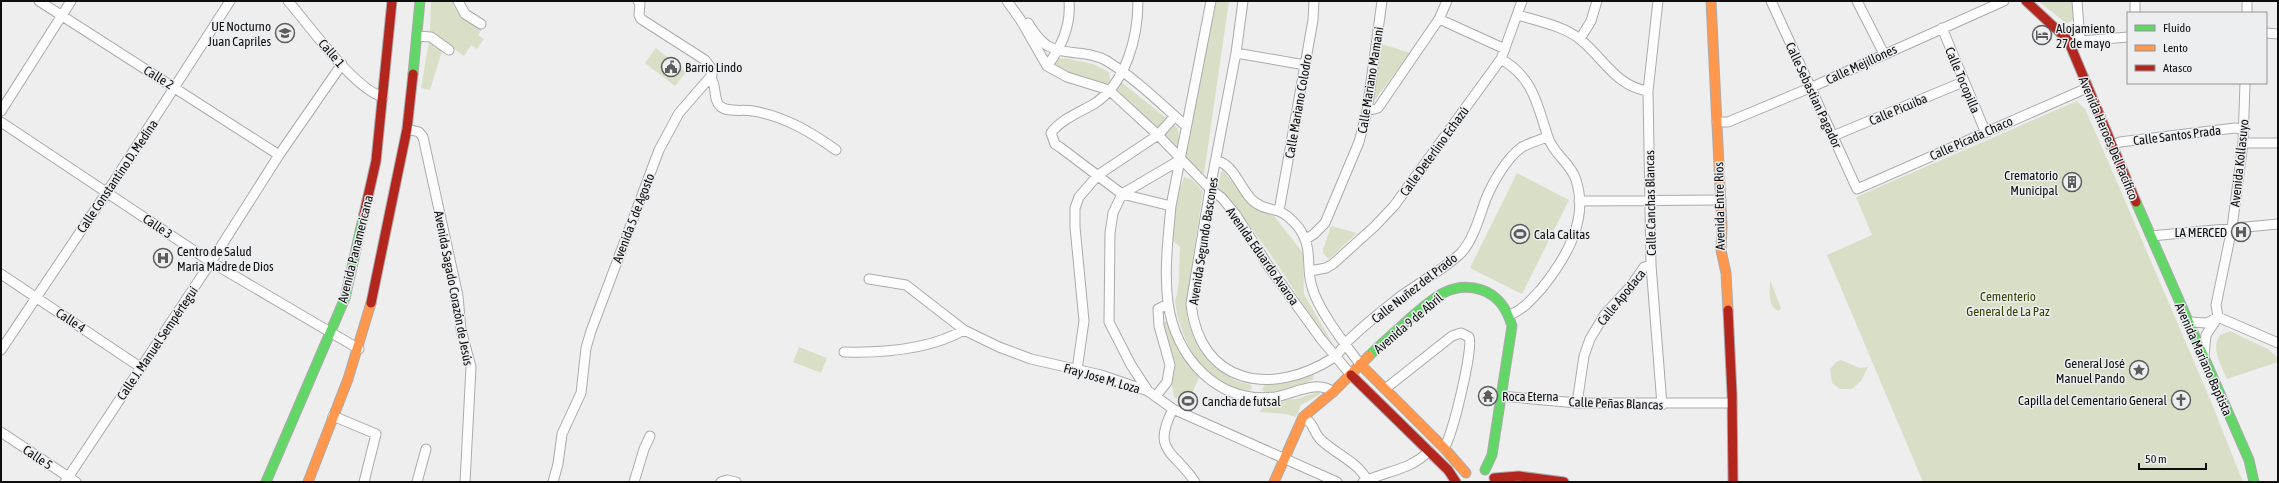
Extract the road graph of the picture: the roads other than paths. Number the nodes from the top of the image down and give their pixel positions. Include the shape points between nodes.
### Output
1 (39, 1) edge
2 (71, 1) edge
3 (230, 1) edge
4 (288, 1) edge
5 (392, 1) edge
6 (420, 1) edge
7 (458, 1) edge
8 (638, 1) edge
9 (1008, 1) edge
10 (1015, 1) edge
11 (1069, 1) edge
12 (1138, 1) edge
13 (1211, 1) edge
14 (1243, 1) edge
15 (1314, 1) edge
16 (1382, 1) edge
17 (1447, 1) edge
18 (1522, 1) edge
19 (1597, 1) edge
20 (1658, 1) edge
21 (1711, 1) edge
22 (1771, 1) edge
23 (1857, 1) edge
24 (2004, 1) edge
25 (2026, 1) edge
26 (2077, 1) edge
27 (2135, 1) edge
28 (2247, 1) edge
29 (2135, 12) edge
30 (2247, 12) edge
31 (1518, 15) junction
32 (62, 16) junction
33 (1439, 20) junction
34 (481, 24) dead end
35 (1942, 28) junction
36 (2267, 33) edge
37 (2278, 34) edge
38 (417, 36) junction
39 (2127, 37) edge
40 (1580, 39) junction
41 (2068, 40) junction
42 (2080, 41) junction
43 (1505, 49) junction
44 (449, 50) dead end
45 (1059, 50) junction
46 (1236, 53) junction
47 (1884, 54) junction
48 (1501, 60) junction
49 (342, 64) junction
50 (1046, 66) junction
51 (1305, 66) junction
52 (1122, 71) junction
53 (711, 78) junction
54 (1963, 82) junction
55 (2245, 84) edge
56 (1812, 87) junction
57 (176, 88) junction
58 (2087, 88) junction
59 (1109, 90) junction
60 (1648, 91) junction
61 (383, 97) junction
62 (1, 111) edge
63 (1367, 111) junction
64 (1175, 116) junction
65 (1, 122) edge
66 (1717, 122) junction
67 (1186, 126) junction
68 (408, 129) junction
69 (2243, 129) junction
70 (1985, 131) junction
71 (1158, 135) junction
72 (1834, 136) junction
73 (1548, 137) junction
74 (2243, 142) junction
75 (2278, 143) edge
76 (2111, 146) junction
77 (836, 150) dead end
78 (279, 155) junction
79 (1180, 160) junction
80 (1217, 161) junction
81 (1098, 175) junction
82 (1210, 189) junction
83 (1857, 189) joint
84 (107, 192) junction
85 (1122, 194) junction
86 (1650, 200) junction
87 (1721, 200) junction
88 (1579, 201) junction
89 (1171, 206) junction
90 (1279, 211) junction
91 (2278, 224) edge
92 (2232, 228) junction
93 (2151, 236) junction
94 (1306, 239) junction
95 (211, 262) junction
96 (1651, 265) junction
97 (1310, 271) junction
98 (1, 274) edge
99 (869, 279) dead end
100 (36, 298) junction
101 (1168, 304) junction
102 (1510, 315) junction
103 (2218, 317) junction
104 (2189, 322) junction
105 (964, 330) junction
106 (330, 334) junction
107 (2278, 343) edge
108 (1345, 344) junction
109 (359, 349) junction
110 (1, 350) edge
111 (844, 352) dead end
112 (1334, 357) junction
113 (2204, 358) junction
114 (1360, 364) junction
115 (140, 368) junction
116 (1077, 370) junction
117 (1351, 375) junction
118 (1258, 380) junction
119 (1385, 389) junction
120 (1148, 390) junction
121 (1333, 392) junction
122 (1156, 396) junction
123 (1501, 396) junction
124 (1257, 398) junction
125 (1578, 403) junction
126 (1732, 403) junction
127 (1662, 405) junction
128 (1173, 409) junction
129 (333, 416) junction
130 (1303, 417) junction
131 (1, 432) edge
132 (650, 436) dead end
133 (1444, 448) junction
134 (426, 449) dead end
135 (1429, 451) junction
136 (1284, 458) junction
137 (1485, 470) junction
138 (1466, 473) junction
139 (70, 480) edge
140 (1495, 480) edge
141 (464, 481) edge
142 (1365, 481) edge
143 (266, 482) edge
144 (308, 482) edge
145 (364, 482) edge
146 (417, 482) edge
147 (553, 482) edge
148 (634, 482) edge
149 (1195, 482) edge
150 (1274, 482) edge
151 (1337, 482) edge
152 (1456, 482) edge
153 (1460, 482) edge
154 (1564, 482) edge
155 (1733, 482) edge
156 (2254, 482) edge

1 - 32 street, Calle 2
2 - 32 street
3 - 57 street, Calle Constantino D. Medina
4 - 49 street, Calle 1
5 - 61 main road, Avenida Panamericana
6 - 38 main road, Avenida Panamericana
7 - 34 street via 465,14
8 - 53 street via 641,19 705,60 711,68
9 - 50 street
10 - 45 street via 1039,39
11 - 45 street via 1069,18
12 - 52 street via 1136,30
13 - 67 street, Avenida Segundo Bascones
14 - 46 street, Avenida Segundo Bascones
15 - 51 street, Calle Mariano Colodro
16 - 63 street, Calle Mariano Mamani
17 - 33 street
18 - 31 street, Calle Deterlino Echazú
19 - 40 street via 1591,21
20 - 60 street, Calle Canchas Blancas
21 - 66 main road, Avenida Entre Rios
22 - 56 street, Calle Sebastian Pagador
23 - 47 street
24 - 35 street, Calle Mejillones
25 - 41 main road
26 - 42 street
27 - 29 street
28 - 30 street
31 - 40 street via 1558,28
31 - 43 street, Calle Deterlino Echazú
32 - 57 street, Calle 2
32 - 62 street
33 - 43 street
33 - 63 street via 1378,108
35 - 47 street, Calle Mejillones
35 - 54 street, Calle Tocopilla
36 - 37 street
38 - 44 street via 431,37
38 - 68 main road, Avenida Panamericana
39 - 42 street
40 - 60 street via 1622,81 1636,89
41 - 42 street
41 - 58 main road, Avenida Heroes Del Pacífico
43 - 48 street, Calle Deterlino Echazú
45 - 50 street
45 - 52 street via 1106,60
46 - 51 street
46 - 80 street, Avenida Segundo Bascones
47 - 56 street, Calle Mejillones
48 - 73 street via 1517,71 1534,94
48 - 97 street, Calle Deterlino Echazú via 1394,206 1333,264
49 - 61 street, Calle 1 via 370,92
49 - 78 street, Calle J. Manuel Sempértegui
50 - 59 street, Avenida Eduardo Avaroa via 1067,77
51 - 90 street, Calle Mariano Colodro
52 - 59 street
52 - 64 street
53 - 77 street via 715,83 716,99 720,107 753,111 791,123
53 - 147 street, Avenida 5 de Agosto via 679,113 658,150 591,331 586,348 581,393 562,434
54 - 70 street, Calle Tocopilla
54 - 72 street, Calle Picuiba
55 - 69 street, Avenida Kollasuyo
56 - 66 street, Calle Mejillones via 1728,122
56 - 72 street, Calle Sebastian Pagador
57 - 78 street, Calle 2
57 - 84 street, Calle Constantino D. Medina
58 - 70 street, Calle Picada Chaco
58 - 76 main road, Avenida Heroes Del Pacífico
59 - 71 street, Avenida Eduardo Avaroa
59 - 81 street via 1102,98 1059,125 1051,133 1055,144
60 - 86 street, Calle Canchas Blancas
61 - 106 main road, Avenida Panamericana via 376,161 346,298
63 - 94 street, Calle Mariano Mamani via 1359,142 1325,223
64 - 67 street
64 - 71 street
65 - 84 street, Calle 3
66 - 87 main road, Avenida Entre Rios
67 - 79 street, Avenida Segundo Bascones
68 - 109 main road, Avenida Panamericana
68 - 141 street, Avenida Sagado Corazón de Jesús via 419,132 423,137 458,296 461,330 471,368 468,459
69 - 74 street, Avenida Kollasuyo
69 - 76 street, Calle Santos Prada via 2120,142
70 - 83 street, Calle Picada Chaco
71 - 79 street, Avenida Eduardo Avaroa
71 - 81 street
72 - 83 street, Calle Sebastian Pagador
73 - 88 street via 1576,179
73 - 108 street, Calle Nuñez del Prado via 1516,152 1497,177 1462,252 1397,299
74 - 75 street
74 - 92 street, Avenida Kollasuyo
76 - 93 main road, Avenida Heroes Del Pacífico
78 - 95 street, Calle J. Manuel Sempértegui
79 - 82 street, Avenida Eduardo Avaroa
79 - 85 street
79 - 89 street, Avenida Segundo Bascones
80 - 82 street, Avenida Segundo Bascones
80 - 90 street, Avenida Eduardo Avaroa via 1226,166 1258,205
81 - 85 street
81 - 116 street via 1083,190 1075,208 1076,248 1084,321
82 - 112 street, Avenida Eduardo Avaroa via 1222,198 1236,215 1269,267
82 - 118 street, Avenida Segundo Bascones via 1191,304 1193,318 1203,345 1221,366 1234,374
84 - 95 street, Calle 3
84 - 100 street, Calle Constantino D. Medina
85 - 89 street
85 - 120 street via 1113,213 1110,232 1109,322 1131,365
86 - 87 street
86 - 88 street
86 - 96 street, Calle Canchas Blancas
87 - 126 main road, Avenida Entre Rios via 1722,227 1719,242 1720,257 1726,273
88 - 102 street via 1573,239 1567,254 1555,272 1524,307
89 - 101 street, Avenida Segundo Bascones via 1167,253
90 - 94 street, Avenida Eduardo Avaroa via 1298,227
91 - 92 street
92 - 93 street
92 - 103 street, Avenida Kollasuyo via 2216,305
93 - 104 main road, Avenida Mariano Baptista
94 - 97 street, Avenida Eduardo Avaroa
95 - 106 street, Calle 3
95 - 115 street, Calle J. Manuel Sempértegui
96 - 125 street, Calle Apodaca via 1644,267 1598,325 1584,356
96 - 127 street, Calle Canchas Blancas
97 - 108 street, Avenida Eduardo Avaroa via 1312,288
98 - 100 street, Calle 4
99 - 105 street, Fray Jose M. Loza via 906,285
100 - 110 street, Calle Constantino D. Medina
100 - 115 street, Calle 4
101 - 122 street via 1158,309 1159,326 1170,365 1170,374
101 - 124 street, Avenida Segundo Bascones via 1182,344 1199,370 1223,390
102 - 114 main road, Avenida 9 de Abril via 1497,297 1463,287 1453,288 1434,298
102 - 123 main road via 1511,339
103 - 104 street via 2207,323
103 - 107 street
103 - 113 street via 2206,336
104 - 113 main road, Avenida Mariano Baptista
105 - 111 street via 938,342 875,353
105 - 116 street, Fray Jose M. Loza via 1031,359
106 - 109 street, Calle 3
106 - 143 main road, Avenida Panamericana
108 - 112 street, Avenida Segundo Bascones
108 - 114 street, Avenida Eduardo Avaroa
109 - 129 main road, Avenida Panamericana
112 - 117 street, Avenida Eduardo Avaroa
112 - 118 street, Avenida Segundo Bascones via 1294,376
113 - 156 main road, Avenida Mariano Baptista via 2248,460
114 - 117 main road, Avenida 9 de Abril
114 - 119 main road, Avenida Eduardo Avaroa
115 - 139 street, Calle J. Manuel Sempértegui
116 - 120 street, Fray Jose M. Loza
117 - 121 main road, Avenida 9 de Abril
117 - 135 main road, Avenida Eduardo Avaroa
118 - 124 street
119 - 133 main road, Avenida Eduardo Avaroa
119 - 133 street via 1452,336 1461,333 1469,337 1471,347 1449,439
120 - 122 street, Fray Jose M. Loza
121 - 124 street, Avenida Segundo Bascones via 1320,386 1288,395
121 - 130 main road, Avenida 9 de Abril
122 - 128 street, Fray Jose M. Loza
123 - 125 street, Calle Peñas Blancas
123 - 137 main road via 1492,455
125 - 127 street, Calle Peñas Blancas
126 - 127 street, Calle Peñas Blancas
126 - 155 main road, Avenida Entre Rios
128 - 136 street, Fray Jose M. Loza
128 - 149 street via 1164,430 1163,440 1168,450
129 - 144 main road, Avenida Panamericana
129 - 145 street via 376,434
130 - 136 main road, Avenida 9 de Abril
130 - 142 street via 1311,422 1318,437 1356,468
131 - 139 street, Calle 5
132 - 148 street
133 - 138 main road, Avenida Eduardo Avaroa
134 - 146 street
135 - 142 street via 1412,465
135 - 152 main road, Avenida Eduardo Avaroa
136 - 150 main road, Avenida 9 de Abril
136 - 151 street, Fray Jose M. Loza
137 - 138 main road via 1475,469
137 - 140 main road
138 - 153 main road
140 - 154 main road via 1519,476

